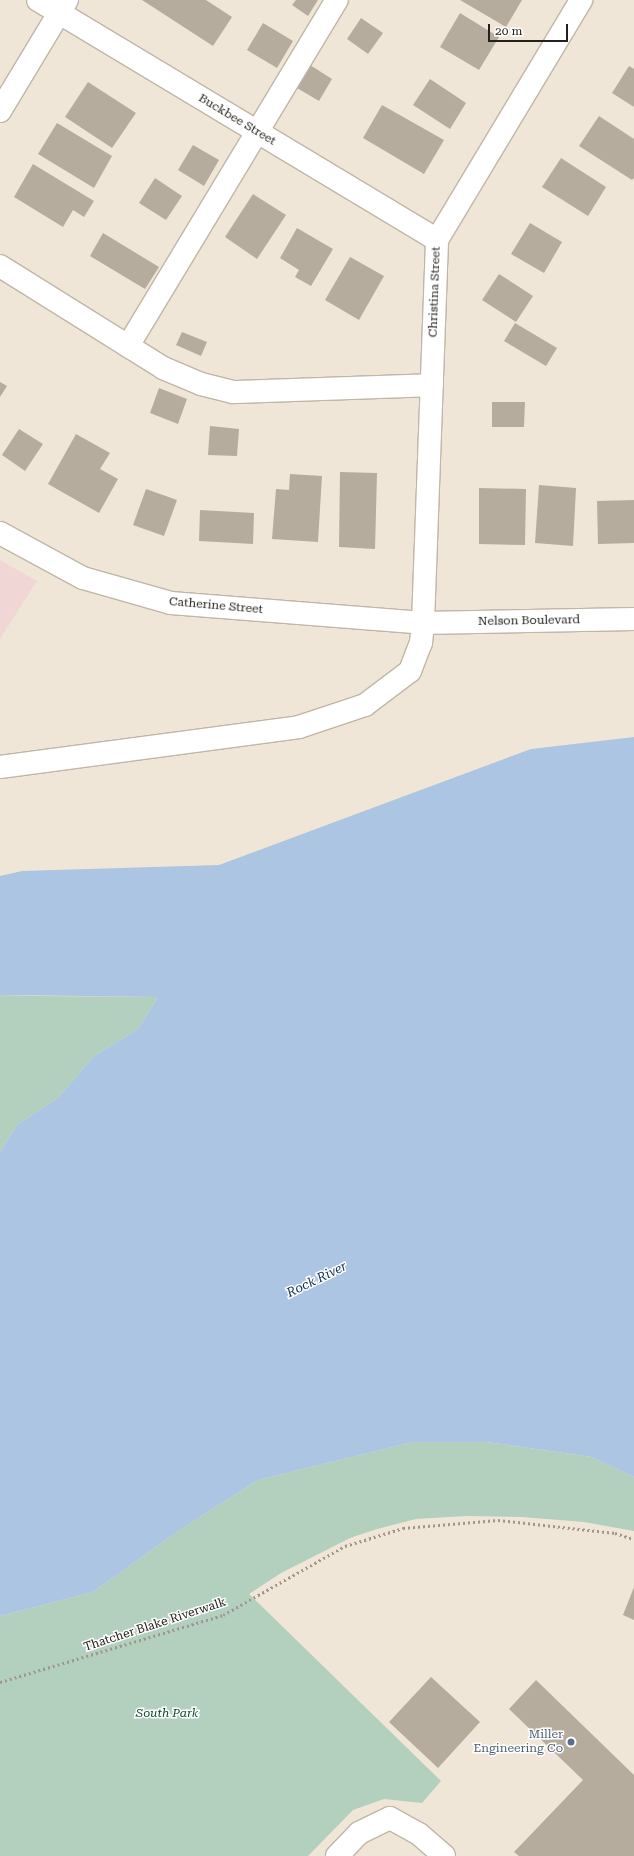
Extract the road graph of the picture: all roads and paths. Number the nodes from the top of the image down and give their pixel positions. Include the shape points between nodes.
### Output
1 (38, 0) edge
2 (337, 0) edge
3 (581, 0) edge
4 (63, 7) edge
5 (0, 111) edge
6 (257, 132) junction
7 (437, 240) junction
8 (0, 266) edge
9 (128, 346) junction
10 (432, 385) junction
11 (0, 533) edge
12 (634, 618) edge
13 (423, 623) junction
14 (0, 767) edge
15 (634, 1540) edge
16 (0, 1682) edge
17 (337, 1856) edge
18 (444, 1856) edge

1 - 4 street, Buckbee Street
2 - 6 street
3 - 7 street, Christina Street
4 - 5 street
4 - 6 street, Buckbee Street
6 - 7 street, Buckbee Street
6 - 9 street
7 - 10 street, Christina Street
8 - 9 street
9 - 10 street via 163,368 201,384 233,392
10 - 13 street, Christina Street
11 - 13 street, Catherine Street via 83,578 171,603
12 - 13 street, Nelson Boulevard
13 - 14 street, Christina Street via 421,643 410,671 365,705 299,728
15 - 16 path, Thatcher Blake Riverwalk via 615,1534 498,1520 402,1528 345,1546 223,1615
17 - 18 street via 359,1833 390,1818 419,1834

